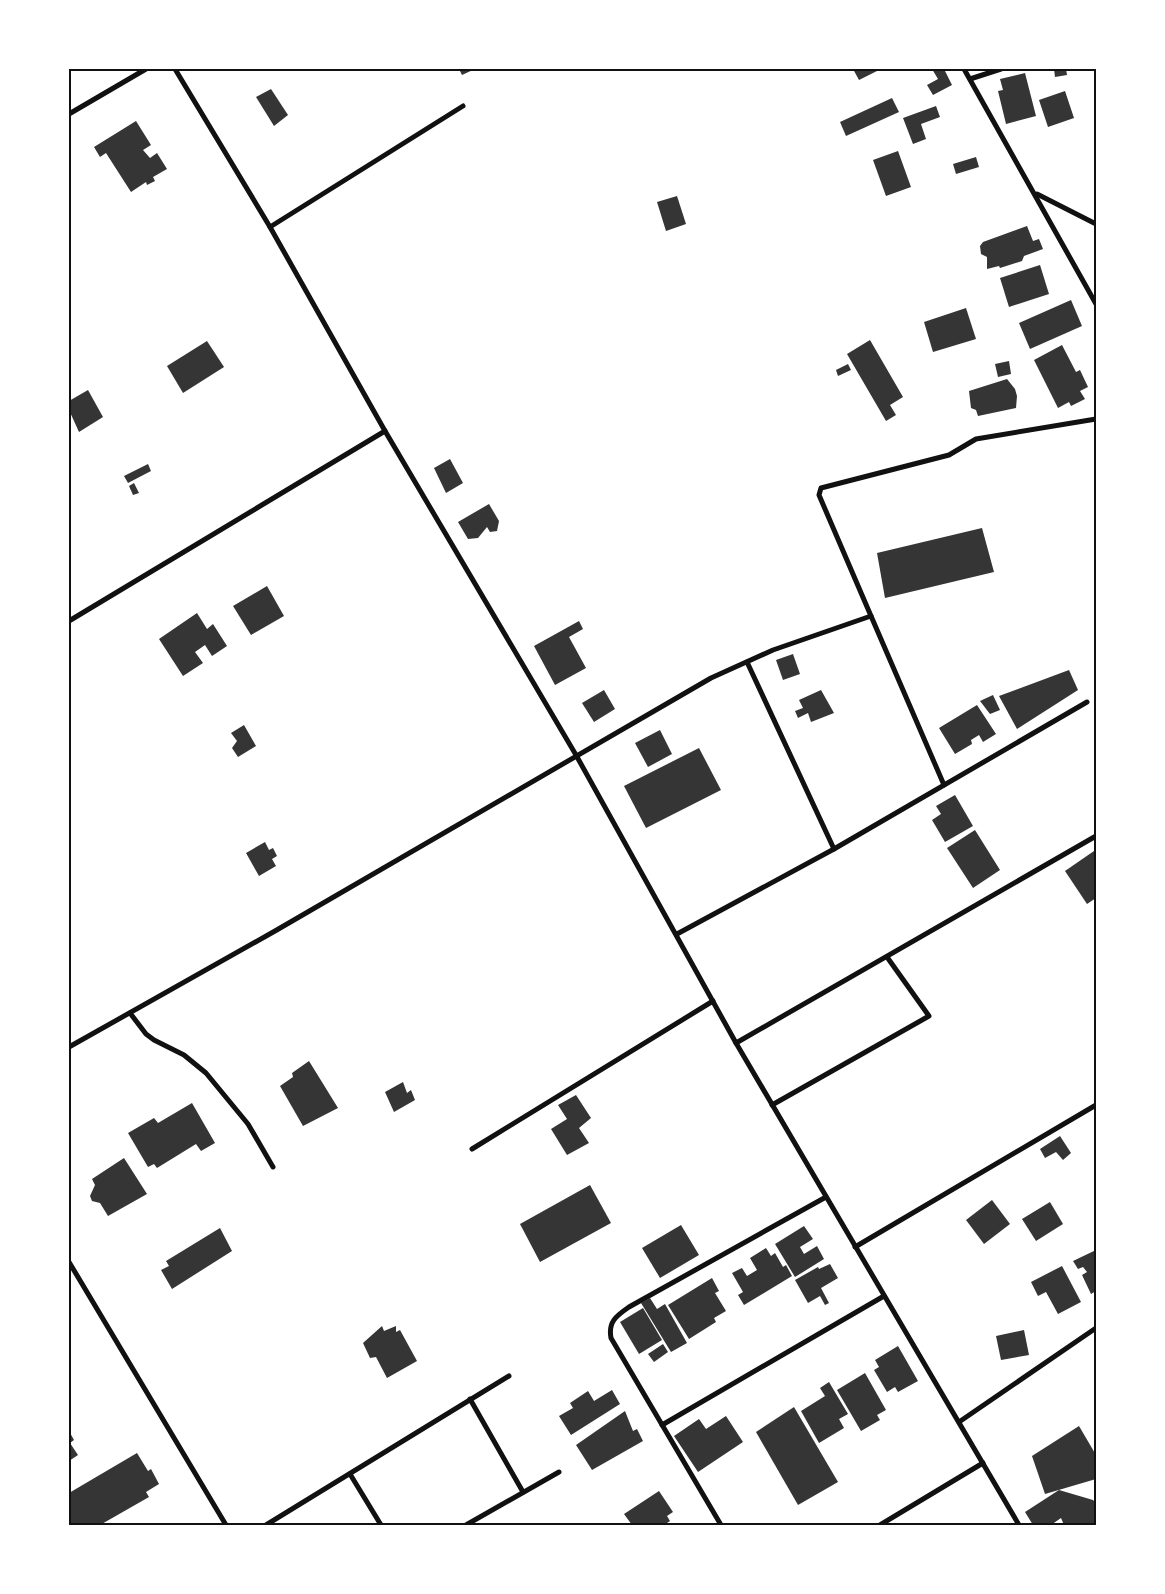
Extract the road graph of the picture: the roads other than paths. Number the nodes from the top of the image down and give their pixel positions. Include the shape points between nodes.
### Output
1 (146, 69) edge
2 (174, 69) edge
3 (964, 69) edge
4 (1001, 69) edge
5 (970, 79) junction
6 (463, 106) dead end
7 (69, 114) edge
8 (1036, 194) junction
9 (1096, 224) edge
10 (270, 227) junction
11 (1096, 304) edge
12 (1096, 419) edge
13 (385, 431) junction
14 (871, 616) junction
15 (69, 621) edge
16 (747, 662) junction
17 (1087, 702) dead end
18 (576, 755) junction
19 (944, 785) junction
20 (1096, 836) edge
21 (834, 849) junction
22 (677, 934) junction
23 (887, 957) junction
24 (713, 1001) junction
25 (130, 1013) junction
26 (736, 1043) junction
27 (69, 1047) edge
28 (772, 1105) junction
29 (1096, 1105) edge
30 (472, 1149) dead end
31 (273, 1167) dead end
32 (826, 1197) junction
33 (855, 1247) junction
34 (69, 1262) edge
35 (884, 1296) junction
36 (1096, 1328) edge
37 (510, 1376) dead end
38 (470, 1399) junction
39 (959, 1422) junction
40 (662, 1425) junction
41 (983, 1464) junction
42 (559, 1472) dead end
43 (350, 1474) junction
44 (523, 1492) junction
45 (226, 1525) edge
46 (266, 1525) edge
47 (381, 1525) edge
48 (466, 1525) edge
49 (721, 1525) edge
50 (880, 1525) edge
51 (1019, 1525) edge

1 - 7 street
2 - 10 street
3 - 5 street
4 - 5 street
5 - 8 street
6 - 10 street
8 - 9 street
8 - 11 street
10 - 13 street
12 - 14 street via 976,439 949,455 821,488 819,495
13 - 15 street
13 - 18 street
14 - 16 street
14 - 19 street
16 - 18 street via 711,678
16 - 21 street
17 - 19 street
18 - 22 street
18 - 25 street
19 - 21 street
20 - 23 street
21 - 22 street
22 - 24 street
23 - 26 street
23 - 28 street via 929,1016
24 - 26 street
24 - 30 street
25 - 27 street
25 - 31 street via 146,1034 184,1055 212,1078 248,1124
26 - 28 street
28 - 32 street
29 - 33 street
32 - 33 street
32 - 40 street via 615,1317 610,1329 611,1338
33 - 35 street
34 - 45 street
35 - 39 street
35 - 40 street
36 - 39 street
37 - 38 street
38 - 43 street
38 - 44 street
39 - 41 street
40 - 49 street
41 - 50 street
41 - 51 street
42 - 44 street
43 - 46 street
43 - 47 street
44 - 48 street

